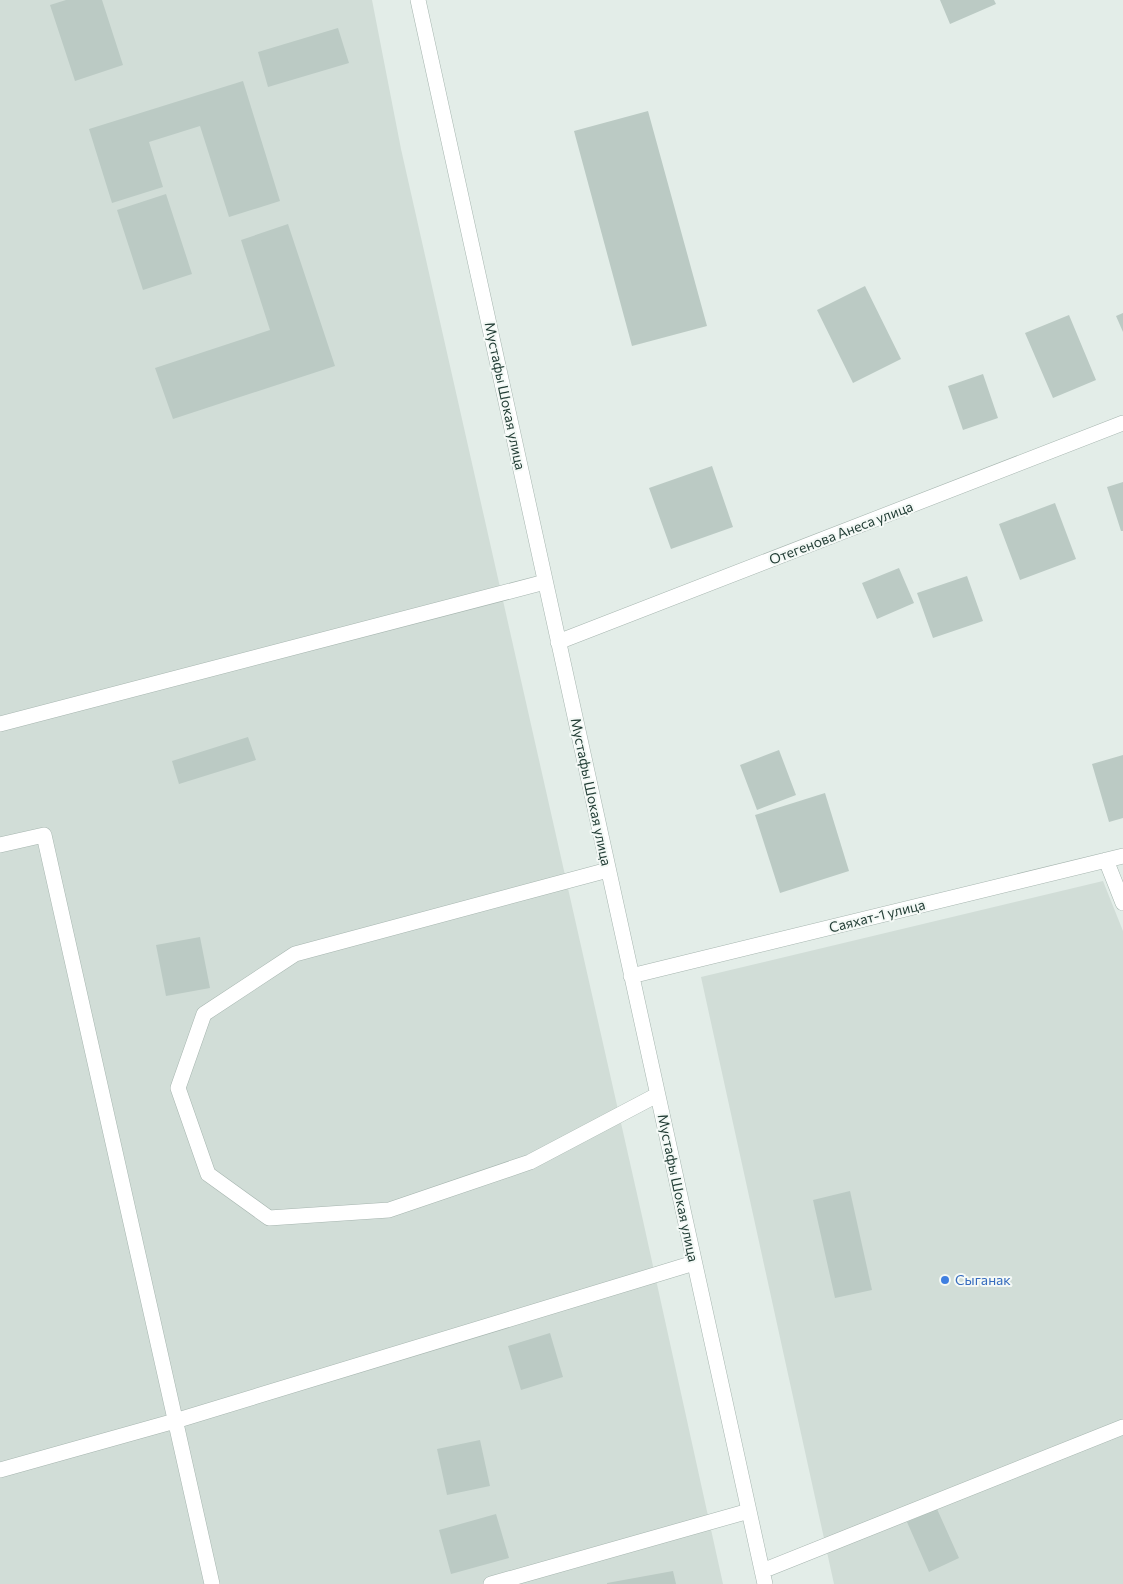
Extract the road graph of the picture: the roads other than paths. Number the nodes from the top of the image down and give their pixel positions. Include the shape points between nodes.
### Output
1 (418, 0) edge
2 (1123, 423) edge
3 (545, 582) junction
4 (558, 642) junction
5 (0, 724) edge
6 (0, 845) edge
7 (1123, 856) edge
8 (1106, 860) junction
9 (608, 870) junction
10 (1123, 903) edge
11 (631, 976) junction
12 (657, 1095) junction
13 (694, 1263) junction
14 (176, 1421) junction
15 (1123, 1427) edge
16 (0, 1470) edge
17 (749, 1511) junction
18 (763, 1577) edge
19 (212, 1584) edge
20 (491, 1584) edge

1 - 3 street, Мустафы Шокая улица
2 - 4 street, Отегенова Анеса улица
3 - 4 street, Мустафы Шокая улица
3 - 5 street
4 - 9 street, Мустафы Шокая улица
6 - 14 street via 44,834
7 - 8 street, Саяхат-1 улица
8 - 10 street
8 - 11 street, Саяхат-1 улица
9 - 11 street, Мустафы Шокая улица
9 - 12 street via 295,954 204,1014 178,1088 208,1174 268,1218 389,1210 530,1162
11 - 12 street, Мустафы Шокая улица
12 - 13 street, Мустафы Шокая улица
13 - 14 street
13 - 17 street, Мустафы Шокая улица
14 - 16 street
14 - 19 street
15 - 18 street
17 - 18 street, Мустафы Шокая улица
17 - 20 street

